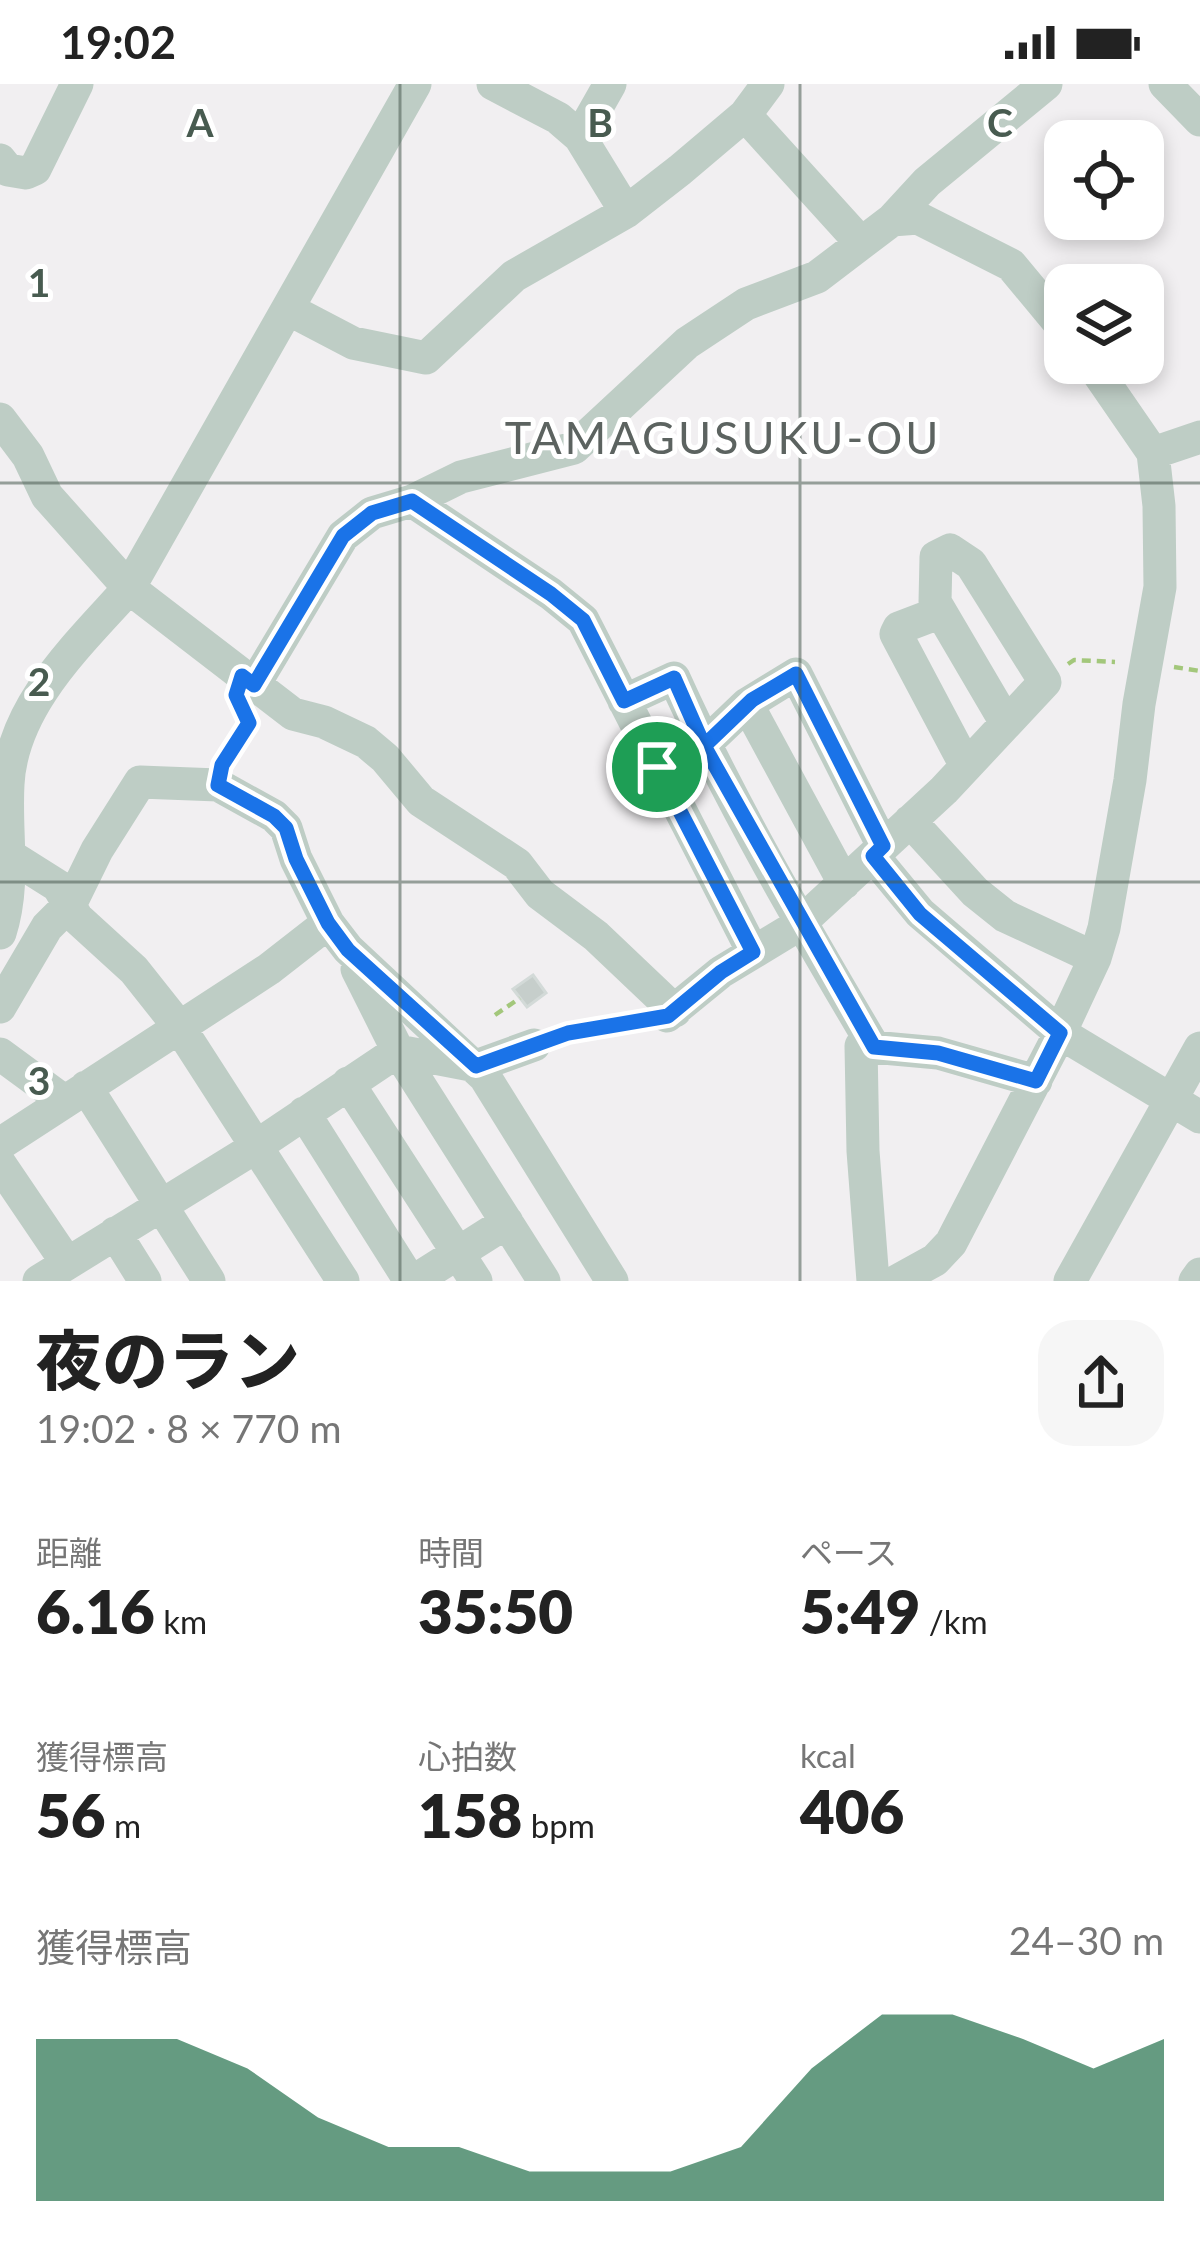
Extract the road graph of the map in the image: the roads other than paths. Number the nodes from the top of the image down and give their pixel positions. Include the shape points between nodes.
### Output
1 (76, 84) edge
2 (415, 84) edge
3 (493, 84) edge
4 (610, 84) edge
5 (768, 84) edge
6 (1046, 84) edge
7 (1165, 84) edge
8 (745, 115) junction
9 (1200, 120) edge
10 (580, 137) junction
11 (0, 160) edge
12 (626, 212) junction
13 (892, 220) junction
14 (861, 243) junction
15 (1044, 305) edge
16 (288, 309) junction
17 (1105, 384) edge
18 (0, 419) edge
19 (1200, 436) edge
20 (1153, 453) junction
21 (412, 501) junction
22 (129, 588) junction
23 (941, 612) junction
24 (248, 681) junction
25 (624, 701) junction
26 (747, 704) junction
27 (1006, 723) junction
28 (704, 746) junction
29 (966, 766) junction
30 (657, 767) junction
31 (910, 820) junction
32 (878, 851) junction
33 (12, 857) junction
34 (844, 883) junction
35 (71, 903) junction
36 (801, 923) junction
37 (0, 933) edge
38 (338, 936) junction
39 (753, 952) junction
40 (1095, 958) junction
41 (0, 1006) edge
42 (180, 1028) junction
43 (1060, 1033) junction
44 (534, 1045) road end
45 (874, 1047) junction
46 (1200, 1048) edge
47 (398, 1051) junction
48 (0, 1054) edge
49 (476, 1066) junction
50 (1036, 1081) junction
51 (349, 1083) junction
52 (75, 1094) junction
53 (1186, 1107) edge
54 (304, 1113) junction
55 (0, 1144) edge
56 (256, 1147) junction
57 (0, 1164) edge
58 (159, 1205) junction
59 (507, 1222) junction
60 (115, 1233) junction
61 (467, 1267) edge
62 (53, 1272) edge
63 (145, 1281) edge
64 (209, 1281) edge
65 (343, 1281) edge
66 (412, 1281) edge
67 (544, 1281) edge
68 (611, 1281) edge
69 (873, 1281) edge
70 (897, 1281) edge
71 (1070, 1281) edge

1 - 11 street via 34,170 8,170
2 - 16 street
3 - 10 street
4 - 10 street
5 - 8 street
6 - 13 street
7 - 9 street
8 - 12 street
8 - 14 street
10 - 12 street
12 - 16 street via 514,276 426,358 352,343
13 - 14 street
13 - 15 street via 918,218 1011,265
14 - 21 street via 817,277 746,304 687,343 574,448 461,477
16 - 22 street
17 - 20 street
18 - 22 street via 46,496
19 - 20 street
20 - 40 street via 1160,587
21 - 24 street via 372,513 343,536
21 - 25 street via 583,620
22 - 24 street
22 - 33 street via 33,704 8,780
23 - 27 street
23 - 27 street via 934,569 936,556 950,550 971,564 1045,682
23 - 29 street via 896,634
24 - 39 street via 292,715 366,742 421,801 517,864 671,1014
25 - 28 street via 674,678
25 - 30 street
26 - 28 street
26 - 32 street via 796,674
26 - 34 street
27 - 29 street
28 - 30 street
28 - 36 street
29 - 31 street
30 - 39 street
31 - 32 street
31 - 40 street via 1005,916
32 - 34 street
32 - 43 street via 920,914
33 - 35 street
33 - 37 street
34 - 36 street
35 - 38 street via 140,782 218,785 286,828
35 - 41 street
35 - 42 street
36 - 39 street
36 - 45 street
38 - 42 street via 269,969
38 - 47 street
38 - 49 street
40 - 43 street
42 - 52 street
42 - 56 street
43 - 50 street
43 - 53 street
44 - 49 street
45 - 50 street via 938,1053
45 - 69 street via 861,1046
46 - 53 street
47 - 49 street
47 - 51 street
47 - 59 street
48 - 52 street
49 - 68 street
50 - 70 street via 951,1244
51 - 54 street
51 - 61 street
52 - 55 street
52 - 58 street
53 - 71 street
54 - 56 street
54 - 66 street
56 - 58 street
56 - 65 street
57 - 62 street
58 - 60 street
58 - 64 street
59 - 61 street
59 - 67 street
60 - 62 street
60 - 63 street
61 - 66 street

